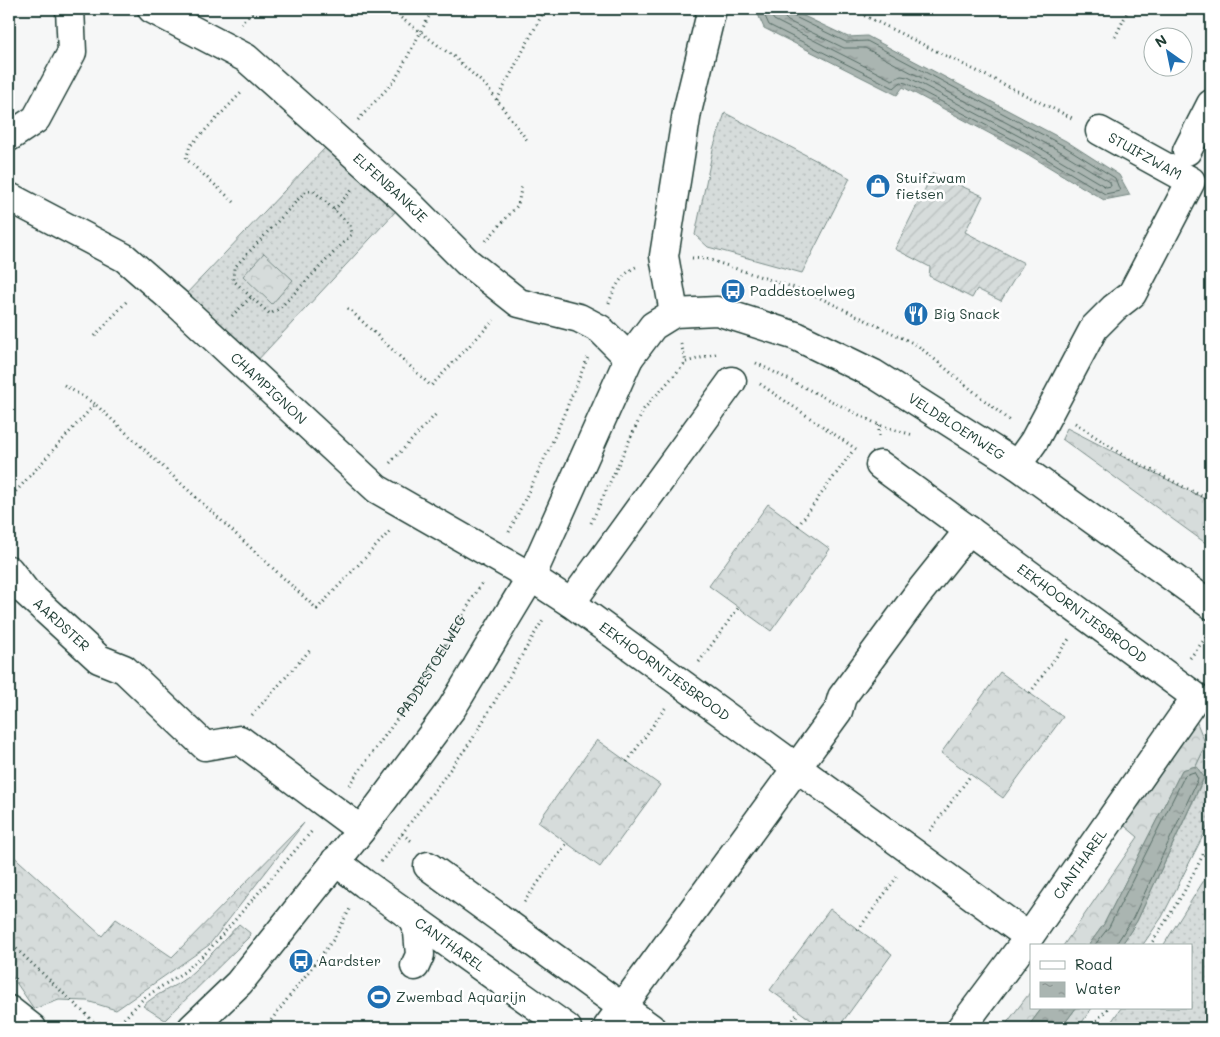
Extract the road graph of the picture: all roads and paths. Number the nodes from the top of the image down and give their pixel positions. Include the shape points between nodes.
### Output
1 (70, 9) edge
2 (152, 9) edge
3 (389, 9) edge
4 (433, 9) edge
5 (545, 9) edge
6 (712, 9) edge
7 (851, 9) edge
8 (1129, 9) edge
9 (421, 32) junction
10 (1115, 37) dead end
11 (262, 72) junction
12 (497, 100) junction
13 (1211, 104) edge
14 (1100, 131) joint
15 (9, 137) edge
16 (339, 140) junction
17 (527, 140) dead end
18 (1187, 151) dead end
19 (522, 184) dead end
20 (9, 197) edge
21 (234, 202) dead end
22 (664, 256) junction
23 (468, 262) junction
24 (148, 277) junction
25 (251, 297) junction
26 (514, 299) junction
27 (348, 308) dead end
28 (674, 314) junction
29 (600, 329) junction
30 (94, 336) dead end
31 (212, 336) junction
32 (724, 352) dead end
33 (629, 358) junction
34 (748, 360) dead end
35 (686, 362) dead end
36 (743, 381) joint
37 (64, 385) dead end
38 (95, 404) junction
39 (1052, 408) junction
40 (438, 412) dead end
41 (915, 436) dead end
42 (855, 448) junction
43 (880, 465) joint
44 (1017, 465) junction
45 (371, 483) junction
46 (9, 499) edge
47 (1211, 501) edge
48 (411, 508) junction
49 (798, 526) dead end
50 (969, 530) junction
51 (497, 557) junction
52 (9, 570) edge
53 (531, 577) junction
54 (571, 602) junction
55 (1211, 605) edge
56 (1086, 616) junction
57 (1208, 635) dead end
58 (1211, 638) edge
59 (311, 649) dead end
60 (1030, 693) dead end
61 (1196, 698) joint
62 (240, 740) junction
63 (797, 767) junction
64 (331, 809) junction
65 (361, 830) junction
66 (1211, 839) edge
67 (567, 843) dead end
68 (335, 861) junction
69 (428, 866) dead end
70 (412, 917) junction
71 (508, 924) junction
72 (1029, 936) junction
73 (9, 942) edge
74 (1151, 944) edge
75 (415, 966) dead end
76 (9, 1010) edge
77 (1106, 1010) edge
78 (799, 1012) dead end
79 (614, 1018) edge
80 (94, 1022) junction
81 (117, 1026) junction
82 (32, 1028) edge
83 (54, 1028) edge
84 (122, 1028) edge
85 (192, 1028) edge
86 (567, 1028) edge
87 (651, 1028) edge
88 (787, 1028) edge
89 (961, 1028) edge
90 (1090, 1028) edge

1 - 15 street via 72,52 36,118
2 - 11 street, ELFENBANKJE via 246,58
3 - 9 path
4 - 9 path
5 - 12 path
6 - 22 street via 687,112
7 - 14 path, STUIFZWAM
8 - 10 path
9 - 12 path via 486,86
9 - 16 path via 395,80
11 - 16 street, ELFENBANKJE
11 - 21 path via 190,146 186,159
12 - 17 path
13 - 18 street
14 - 39 street, STUIFZWAM via 1191,181 1132,294 1094,328
16 - 23 street, ELFENBANKJE
19 - 23 path via 518,205
20 - 24 street, CHAMPIGNON via 125,258
22 - 28 street
22 - 29 path, PADDESTOELWEG via 632,268 614,287
23 - 26 street, ELFENBANKJE
24 - 30 path
24 - 31 street, CHAMPIGNON
25 - 25 path via 270,314 352,234 350,225 314,191 306,191 234,268 233,280
25 - 31 path
26 - 27 path via 431,386
26 - 29 street, ELFENBANKJE via 579,318
28 - 33 street via 653,326
28 - 44 street, VELDBLOEMWEG via 717,311 796,336 874,374
29 - 33 street, ELFENBANKJE
29 - 51 path, PADDESTOELWEG via 551,445
31 - 45 street, CHAMPIGNON
32 - 35 path
33 - 53 street
34 - 41 path via 879,425
36 - 42 path
36 - 54 street
37 - 38 path
38 - 46 path
38 - 48 path via 318,609
39 - 44 street, STUIFZWAM
39 - 47 path via 1124,456
40 - 45 path
42 - 43 path
42 - 49 path
43 - 50 street, EEKHOORNTJESBROOD
44 - 55 street, VELDBLOEMWEG
45 - 48 street, CHAMPIGNON
48 - 51 street, CHAMPIGNON
50 - 56 street, EEKHOORNTJESBROOD
50 - 63 street via 842,697 838,711
51 - 53 street, CHAMPIGNON
51 - 64 path, PADDESTOELWEG via 419,689
52 - 62 street, AARDSTER via 26,592 99,659 124,668 205,746
53 - 54 street, EEKHOORNTJESBROOD
53 - 65 street via 452,708
54 - 63 street, EEKHOORNTJESBROOD
56 - 60 path
56 - 61 street, EEKHOORNTJESBROOD
57 - 58 path
59 - 62 path via 253,712
61 - 72 street, CANTHAREL
62 - 64 street
63 - 72 street, EEKHOORNTJESBROOD
63 - 79 street
64 - 65 street
64 - 81 path, PADDESTOELWEG via 208,951 184,972 145,997
65 - 68 street
66 - 74 path via 1184,892
67 - 71 path
68 - 70 street, CANTHAREL
68 - 85 street via 239,983
69 - 71 street
70 - 75 street via 418,932 420,955
70 - 86 street, CANTHAREL
71 - 79 street
72 - 89 street, CANTHAREL
73 - 80 path
76 - 82 street
77 - 90 path
78 - 88 path
79 - 87 street
80 - 81 path
80 - 83 path
81 - 84 path

